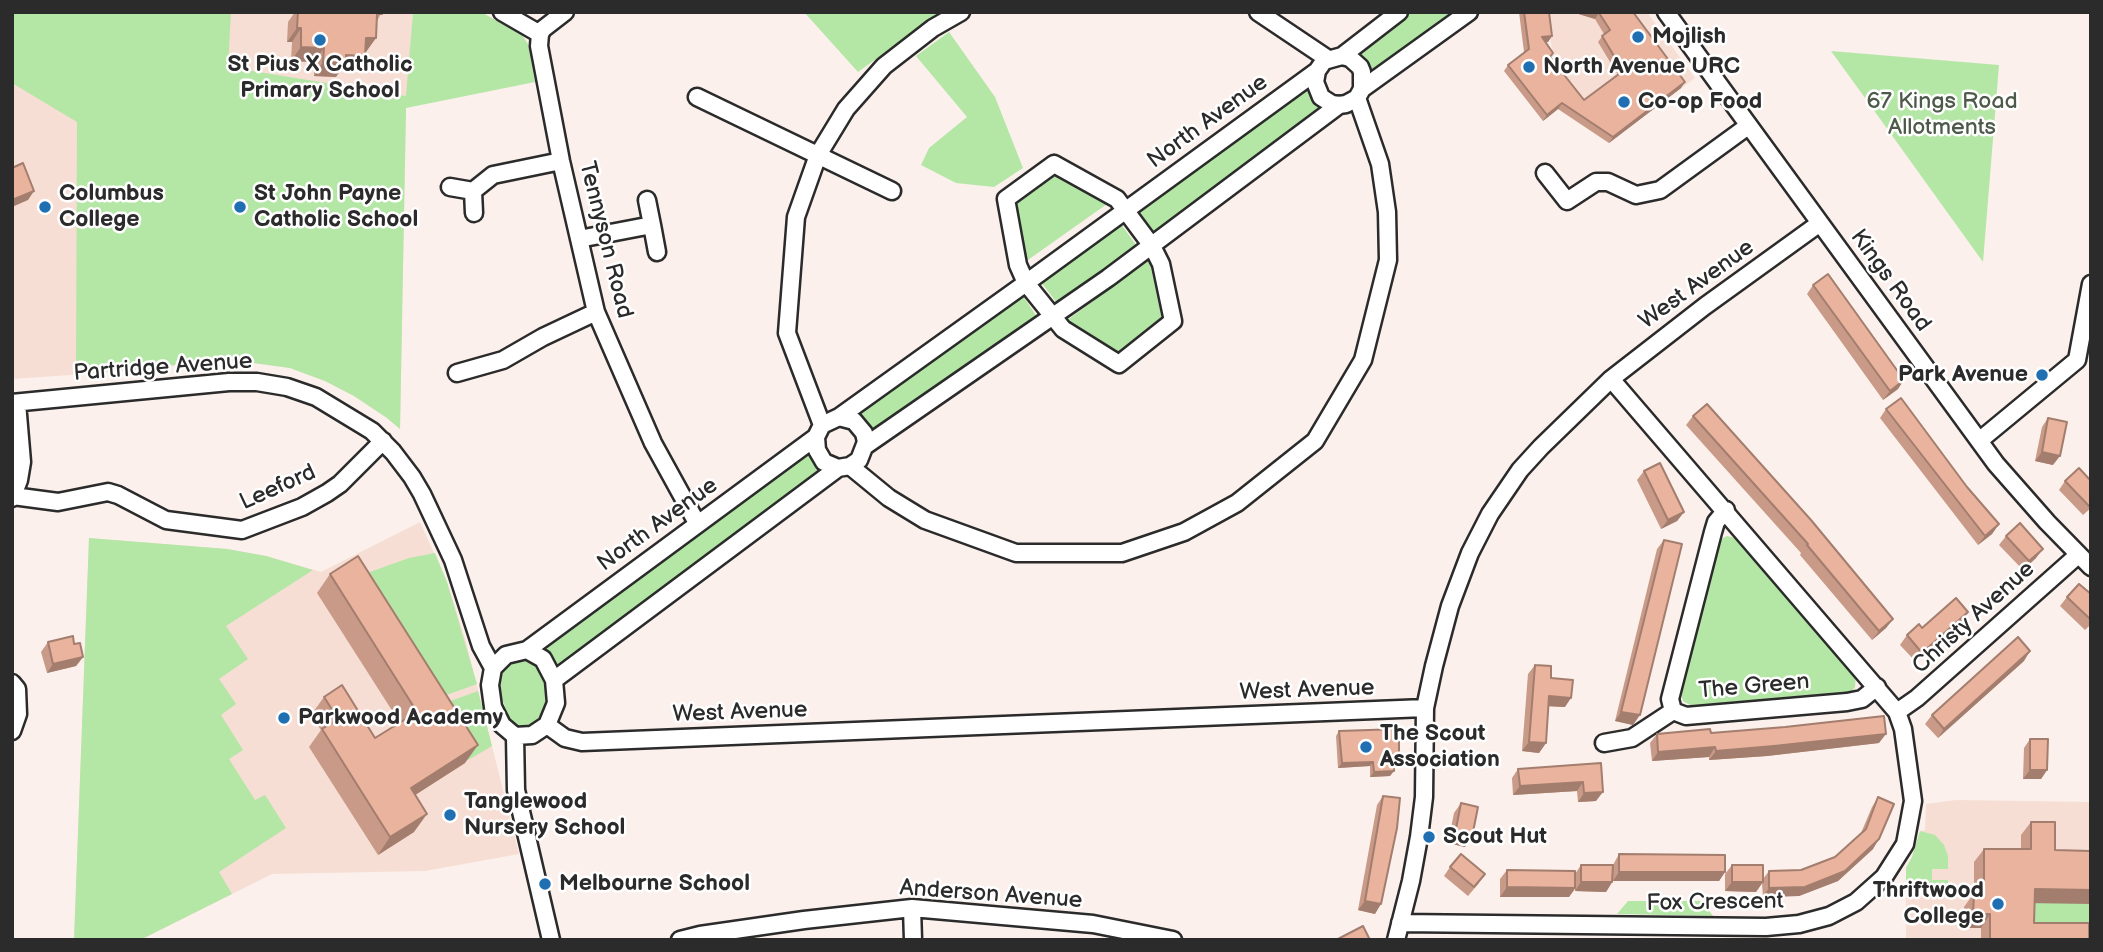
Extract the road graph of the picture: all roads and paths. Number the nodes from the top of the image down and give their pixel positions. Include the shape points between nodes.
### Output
1 (502, 12) edge
2 (565, 12) edge
3 (961, 12) edge
4 (1258, 12) edge
5 (1399, 12) edge
6 (1469, 12) edge
7 (1665, 12) edge
8 (540, 34) junction
9 (1335, 57) junction
10 (1317, 71) junction
11 (1359, 94) junction
12 (697, 97) dead end
13 (1339, 105) junction
14 (1748, 126) junction
15 (818, 155) junction
16 (561, 160) junction
17 (1545, 173) dead end
18 (450, 187) dead end
19 (473, 191) junction
20 (892, 191) dead end
21 (646, 200) dead end
22 (1126, 209) junction
23 (474, 213) dead end
24 (1819, 223) junction
25 (652, 225) junction
26 (579, 239) junction
27 (1152, 246) junction
28 (657, 252) dead end
29 (1026, 282) junction
30 (2091, 284) edge
31 (596, 312) junction
32 (1052, 318) junction
33 (2085, 351) edge
34 (457, 373) dead end
35 (1611, 379) junction
36 (15, 403) edge
37 (839, 417) junction
38 (819, 431) junction
39 (383, 441) junction
40 (1979, 441) junction
41 (865, 446) junction
42 (844, 467) junction
43 (13, 497) edge
44 (1726, 510) junction
45 (697, 523) junction
46 (2078, 555) junction
47 (2091, 567) edge
48 (527, 650) junction
49 (493, 668) junction
50 (554, 680) junction
51 (12, 683) edge
52 (1877, 687) junction
53 (1425, 708) junction
54 (1674, 711) junction
55 (1897, 712) junction
56 (547, 725) junction
57 (12, 731) edge
58 (515, 736) junction
59 (1604, 743) dead end
60 (912, 908) junction
61 (1401, 923) junction
62 (551, 940) edge
63 (680, 940) edge
64 (913, 940) edge
65 (1173, 940) edge
66 (1396, 940) edge

1 - 8 street
2 - 8 street
3 - 15 street via 884,66 846,109
4 - 9 street
5 - 9 street, North Avenue
6 - 11 street
7 - 14 street, Kings Road
8 - 16 street, Tennyson Road
9 - 10 street, North Avenue
9 - 11 street via 1360,67
10 - 13 street via 1315,82 1321,97
10 - 22 street, North Avenue
11 - 13 street
11 - 42 street via 1380,164 1388,260 1363,360 1315,441 1237,503 1184,532 1122,552 1016,553 925,520
12 - 15 street
13 - 27 street
14 - 17 street via 1660,190 1636,195 1608,182 1596,182 1567,201
14 - 24 street, Kings Road
15 - 20 street
15 - 38 street via 796,217 787,333
16 - 19 street via 493,175
16 - 26 street, Tennyson Road
18 - 19 street
19 - 23 street
21 - 25 street
22 - 27 street
22 - 29 street, North Avenue
22 - 29 street via 1117,199 1054,164 1006,199 1018,265
24 - 35 street, West Avenue
24 - 40 street, Kings Road
25 - 26 street
25 - 28 street
26 - 31 street, Tennyson Road
27 - 32 street
27 - 32 street via 1161,264 1173,321 1119,364
29 - 32 street
29 - 37 street, North Avenue
30 - 33 street
31 - 34 street via 503,360
31 - 45 street, Tennyson Road via 653,443
32 - 41 street
33 - 40 street
35 - 44 street
35 - 53 street, West Avenue via 1520,470 1490,514 1450,606
36 - 39 street, Partridge Avenue via 257,382 316,397
36 - 43 street via 22,462
37 - 38 street, North Avenue
37 - 41 street via 861,428
38 - 42 street via 816,446 820,457 831,466
38 - 45 street, North Avenue
39 - 43 street, Leeford via 327,493 242,530 166,520 108,492 58,502
39 - 49 street, Partridge Avenue via 428,505
40 - 46 street, Kings Road
41 - 42 street via 859,460
42 - 50 street
44 - 52 street
44 - 54 street, The Green via 1713,532 1670,699
45 - 48 street, North Avenue
46 - 47 street, Kings Road
46 - 55 street, Christy Avenue
48 - 49 street via 506,655
48 - 50 street via 543,659
49 - 58 street via 493,707 502,725
50 - 56 street via 556,703
51 - 57 street via 17,689 18,714
52 - 54 street, The Green via 1862,699 1847,702 1686,716
52 - 55 street
53 - 56 street, West Avenue via 582,742 565,738
53 - 61 street via 1422,810
54 - 59 street via 1632,738
55 - 61 street, Fox Crescent via 1913,801 1905,844 1884,877 1841,911 1816,920 1766,927
56 - 58 street via 532,735
58 - 62 street via 516,790
60 - 63 street, Anderson Avenue
60 - 64 street
60 - 65 street, Anderson Avenue via 1093,924
61 - 66 street

